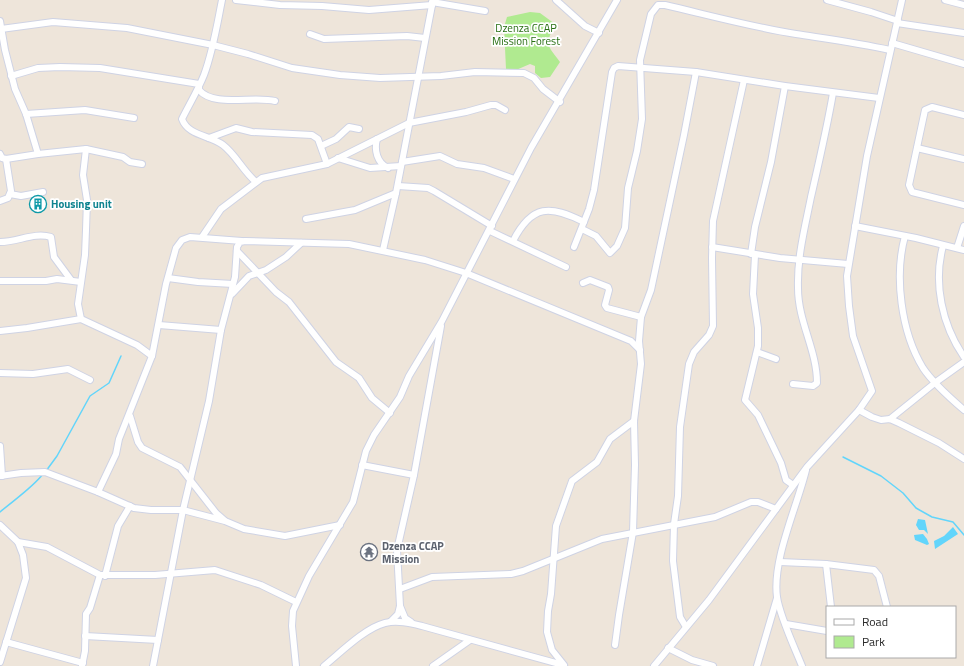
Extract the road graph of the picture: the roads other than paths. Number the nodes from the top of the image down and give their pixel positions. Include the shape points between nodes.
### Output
1 (222, 0) edge
2 (236, 0) edge
3 (556, 0) edge
4 (618, 0) edge
5 (827, 0) edge
6 (902, 0) edge
7 (944, 0) edge
8 (432, 2) edge
9 (964, 5) edge
10 (485, 11) dead end
11 (0, 21) edge
12 (898, 22) junction
13 (1, 29) junction
14 (599, 33) junction
15 (964, 33) edge
16 (310, 34) dead end
17 (425, 38) junction
18 (892, 43) junction
19 (213, 45) junction
20 (890, 50) junction
21 (964, 64) edge
22 (640, 68) junction
23 (696, 72) junction
24 (11, 76) junction
25 (418, 76) junction
26 (744, 80) junction
27 (199, 84) junction
28 (785, 86) junction
29 (833, 93) junction
30 (879, 98) junction
31 (275, 101) dead end
32 (560, 102) junction
33 (505, 110) dead end
34 (26, 114) junction
35 (964, 114) edge
36 (134, 118) dead end
37 (409, 123) junction
38 (359, 129) dead end
39 (209, 138) junction
40 (377, 139) junction
41 (321, 146) junction
42 (917, 148) junction
43 (86, 149) junction
44 (0, 154) edge
45 (38, 154) junction
46 (338, 158) junction
47 (6, 159) junction
48 (964, 159) edge
49 (142, 164) dead end
50 (327, 164) junction
51 (402, 164) junction
52 (388, 168) junction
53 (514, 179) junction
54 (256, 182) junction
55 (398, 186) junction
56 (43, 192) dead end
57 (396, 193) junction
58 (10, 194) junction
59 (0, 201) edge
60 (964, 205) edge
61 (306, 219) dead end
62 (584, 222) junction
63 (855, 226) junction
64 (964, 226) edge
65 (491, 228) junction
66 (582, 229) junction
67 (905, 236) junction
68 (202, 237) junction
69 (242, 241) junction
70 (513, 241) junction
71 (0, 242) edge
72 (301, 243) junction
73 (943, 246) junction
74 (574, 247) dead end
75 (712, 247) junction
76 (957, 248) junction
77 (383, 250) junction
78 (964, 250) edge
79 (237, 251) junction
80 (753, 254) junction
81 (799, 261) junction
82 (848, 264) junction
83 (566, 267) dead end
84 (258, 272) junction
85 (466, 273) junction
86 (168, 278) junction
87 (72, 280) junction
88 (0, 281) edge
89 (81, 282) junction
90 (583, 283) dead end
91 (234, 284) junction
92 (231, 295) junction
93 (641, 317) junction
94 (80, 319) junction
95 (442, 321) junction
96 (159, 325) junction
97 (221, 330) junction
98 (0, 331) edge
99 (640, 350) junction
100 (757, 352) junction
101 (152, 356) junction
102 (964, 356) edge
103 (776, 359) dead end
104 (964, 362) edge
105 (0, 373) edge
106 (90, 380) dead end
107 (936, 382) junction
108 (794, 384) dead end
109 (859, 410) junction
110 (964, 410) edge
111 (390, 413) junction
112 (130, 416) junction
113 (890, 420) junction
114 (634, 421) junction
115 (0, 446) edge
116 (964, 459) edge
117 (362, 465) junction
118 (807, 467) junction
119 (414, 475) junction
120 (1, 476) edge
121 (190, 480) junction
122 (793, 486) junction
123 (98, 492) junction
124 (130, 506) junction
125 (776, 509) junction
126 (183, 510) junction
127 (225, 521) junction
128 (674, 524) junction
129 (0, 525) edge
130 (340, 525) junction
131 (633, 532) junction
132 (18, 542) junction
133 (554, 558) junction
134 (780, 562) junction
135 (826, 564) junction
136 (172, 573) junction
137 (103, 576) junction
138 (400, 589) junction
139 (777, 596) junction
140 (296, 602) junction
141 (400, 606) junction
142 (831, 606) edge
143 (887, 606) edge
144 (390, 622) junction
145 (414, 624) junction
146 (786, 624) junction
147 (686, 627) junction
148 (826, 631) edge
149 (85, 636) junction
150 (158, 640) junction
151 (470, 640) junction
152 (6, 642) junction
153 (615, 645) dead end
154 (668, 648) junction
155 (798, 655) junction
156 (0, 662) edge
157 (82, 665) edge
158 (153, 666) edge
159 (296, 666) edge
160 (324, 666) edge
161 (433, 666) edge
162 (565, 666) edge
163 (654, 666) edge
164 (713, 666) edge
165 (757, 666) edge
166 (796, 666) edge
167 (802, 666) edge

1 - 19 street
2 - 8 street via 369,10
3 - 14 street via 580,23
4 - 14 street
5 - 12 street
6 - 12 street
7 - 9 street
8 - 10 street
8 - 17 street
11 - 13 street
12 - 15 street
12 - 18 street
13 - 19 street via 39,23 70,22 127,28
13 - 24 street
14 - 32 street
16 - 17 street via 324,39 407,36
17 - 25 street
18 - 20 street
18 - 21 street
19 - 25 street via 301,70 380,78
19 - 27 street
20 - 22 street via 796,34 661,5 655,7 651,14
20 - 30 street
22 - 23 street
22 - 62 street via 618,66 612,72 594,190
22 - 66 street via 642,118 628,188 625,228 617,246 610,253 596,236
23 - 26 street
23 - 93 street via 651,290
24 - 27 street via 38,68 100,68
24 - 34 street
25 - 32 street via 475,72 524,73 534,78
25 - 37 street
26 - 28 street
26 - 75 street via 716,206
27 - 31 street via 199,90 208,97 243,100 260,98
27 - 39 street via 182,119 190,130
28 - 29 street
28 - 80 street via 771,162 755,227
29 - 30 street
29 - 81 street
30 - 63 street
32 - 53 street
33 - 37 street via 491,105
34 - 36 street via 85,110
34 - 45 street
35 - 42 street via 928,108 924,114
37 - 40 street
37 - 51 street
38 - 41 street via 349,127 336,140
39 - 41 street via 236,128 252,132 312,135 318,139
39 - 54 street via 224,145 246,174
40 - 46 street
40 - 52 street via 375,152
41 - 50 street
42 - 48 street
42 - 60 street via 909,178 909,189 912,192
43 - 45 street
43 - 49 street
43 - 89 street via 83,175 87,200 86,230
44 - 47 street
45 - 47 street
46 - 50 street
46 - 52 street via 370,168
47 - 58 street
50 - 54 street via 285,172
51 - 52 street
51 - 53 street via 440,156 457,164 484,168
51 - 55 street
53 - 65 street
54 - 68 street via 221,209
55 - 57 street
55 - 65 street via 434,190
56 - 58 street via 21,196
57 - 61 street via 355,210
57 - 77 street
58 - 59 street via 8,198
62 - 66 street
62 - 70 street via 560,212 537,212 523,224
63 - 67 street
63 - 82 street
64 - 76 street
65 - 70 street
65 - 85 street
66 - 74 street
67 - 73 street
67 - 107 street via 899,271 903,313 922,366
68 - 69 street
68 - 86 street via 182,240 176,248
69 - 72 street
69 - 79 street via 238,244
70 - 83 street
71 - 87 street via 38,235 52,237 54,257
72 - 77 street via 342,244
72 - 84 street via 286,257 266,270
73 - 76 street
73 - 102 street via 939,269 940,293 952,337
75 - 80 street
75 - 128 street via 714,321 709,336 694,352 689,364 680,427 678,496
76 - 78 street
77 - 85 street
79 - 84 street
79 - 91 street
80 - 81 street
80 - 100 street
81 - 82 street
81 - 108 street via 798,303 814,356 817,383 813,386
82 - 109 street via 850,321 858,352 872,387
84 - 92 street via 249,276
84 - 111 street via 289,302 336,362 359,378 372,398
85 - 95 street
85 - 99 street via 631,341
86 - 91 street
86 - 96 street
87 - 88 street
87 - 89 street
89 - 94 street via 78,304
90 - 93 street via 590,280 608,287 605,305 607,308
91 - 92 street
92 - 97 street
93 - 99 street
94 - 98 street
94 - 101 street via 137,345
95 - 111 street
95 - 119 street
96 - 97 street
96 - 101 street
97 - 121 street via 208,408
99 - 114 street
100 - 103 street
100 - 122 street via 745,400 758,415 781,463 786,480
101 - 112 street
104 - 107 street
105 - 106 street via 33,374 68,369
107 - 110 street
107 - 113 street
109 - 113 street via 881,420
109 - 118 street
111 - 117 street via 374,435
112 - 121 street via 142,448 175,464
112 - 123 street
113 - 116 street via 939,443
114 - 131 street via 636,465
114 - 133 street via 610,438 597,462 570,484 556,526
115 - 120 street
117 - 119 street
117 - 130 street via 354,498
118 - 122 street
118 - 134 street
119 - 138 street via 397,550
120 - 123 street via 45,472
121 - 126 street
121 - 127 street
122 - 125 street
123 - 124 street
124 - 126 street via 151,510
124 - 137 street via 118,526
125 - 128 street via 751,502 725,514
125 - 147 street
126 - 127 street
126 - 136 street
127 - 130 street via 244,529 285,536
128 - 131 street
128 - 147 street via 674,570 680,617
129 - 132 street
130 - 140 street
131 - 133 street via 594,541
131 - 153 street
132 - 137 street via 47,547
132 - 152 street via 23,555 26,578
133 - 138 street via 517,573 432,577
133 - 162 street via 547,632 552,650
134 - 135 street
134 - 139 street
135 - 142 street
135 - 143 street via 874,570 879,576
136 - 137 street
136 - 140 street via 215,570 261,585
136 - 150 street
137 - 149 street via 86,614
138 - 141 street
139 - 146 street
139 - 165 street
140 - 159 street via 292,622
141 - 144 street via 398,614
141 - 145 street via 405,618
144 - 145 street
144 - 160 street via 369,631
145 - 151 street
146 - 148 street
146 - 155 street
147 - 154 street
149 - 150 street
149 - 157 street
150 - 158 street
151 - 161 street
151 - 162 street
152 - 156 street
152 - 157 street
154 - 163 street
154 - 164 street via 692,660
155 - 166 street
155 - 167 street

